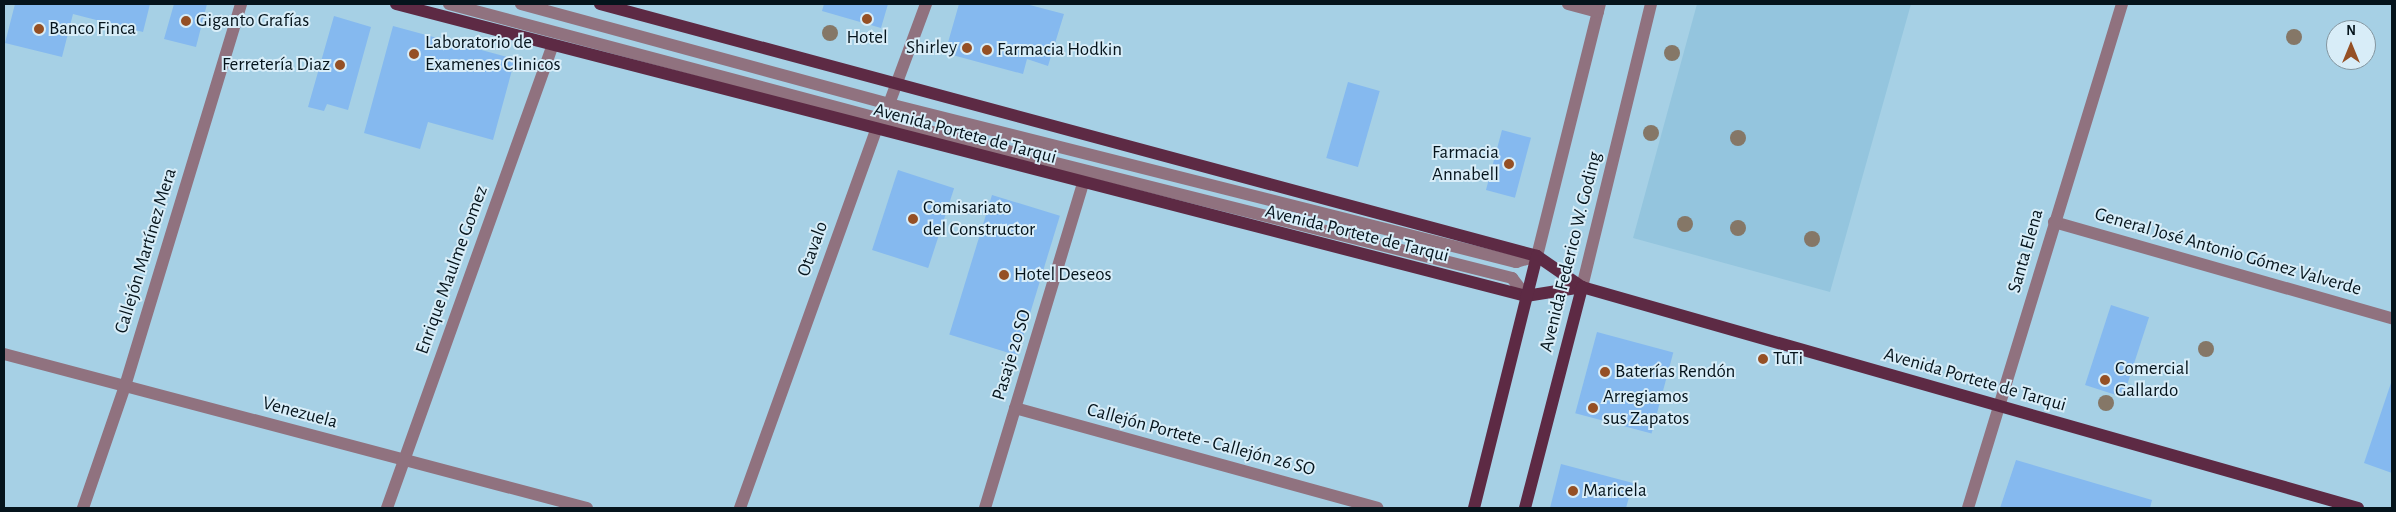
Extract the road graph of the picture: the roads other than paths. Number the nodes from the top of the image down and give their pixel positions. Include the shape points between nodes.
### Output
1 (241, 4) edge
2 (396, 4) edge
3 (449, 4) edge
4 (521, 4) edge
5 (600, 4) edge
6 (926, 4) edge
7 (1568, 4) edge
8 (1651, 4) edge
9 (2122, 4) edge
10 (1599, 8) edge
11 (553, 45) junction
12 (897, 84) junction
13 (889, 104) junction
14 (878, 124) junction
15 (1083, 184) junction
16 (2054, 222) junction
17 (1537, 256) junction
18 (1582, 287) junction
19 (1526, 296) junction
20 (2392, 318) edge
21 (4, 354) edge
22 (125, 386) junction
23 (2000, 406) junction
24 (1015, 408) junction
25 (403, 460) junction
26 (83, 508) edge
27 (387, 508) edge
28 (587, 508) edge
29 (740, 508) edge
30 (985, 508) edge
31 (1377, 508) edge
32 (1474, 508) edge
33 (1524, 508) edge
34 (1968, 508) edge
35 (2358, 508) edge

1 - 22 street, Callejón Martínez Mera
2 - 11 main road, Avenida Portete de Tarqui
3 - 14 street, Avenida Portete de Tarqui
4 - 13 street, Avenida Portete de Tarqui
5 - 12 main road, Avenida Portete de Tarqui
6 - 12 street, Otavalo
7 - 10 street
8 - 18 street, Avenida Federico W. Goding
9 - 16 street, Santa Elena
10 - 17 street, Avenida Federico W. Goding
11 - 14 main road, Avenida Portete de Tarqui
11 - 25 street, Enrique Maulme Gomez
12 - 13 street, Otavalo
12 - 17 main road, Avenida Portete de Tarqui
13 - 14 street, Otavalo
13 - 17 street, Avenida Portete de Tarqui via 1516,262
14 - 15 main road, Avenida Portete de Tarqui
14 - 19 street, Avenida Portete de Tarqui via 1512,278
14 - 29 street, Otavalo
15 - 19 main road, Avenida Portete de Tarqui
15 - 24 street, Pasaje 20 SO
16 - 20 street, General José Antonio Gómez Valverde
16 - 23 street, Santa Elena
17 - 18 main road, Avenida Portete de Tarqui
17 - 19 main road, Avenida Federico W. Goding
18 - 19 main road, Avenida Portete de Tarqui
18 - 23 main road, Avenida Portete de Tarqui
18 - 33 main road, Avenida Federico W. Goding
19 - 32 main road, Avenida Federico W. Goding
21 - 22 street, Venezuela
22 - 25 street, Venezuela
22 - 26 street, Callejón Martínez Mera
23 - 34 street, Santa Elena
23 - 35 main road, Avenida Portete de Tarqui
24 - 30 street, Pasaje 20 SO
24 - 31 street, Callejón Portete - Callejón 26 SO
25 - 27 street, Enrique Maulme Gomez
25 - 28 street, Venezuela

